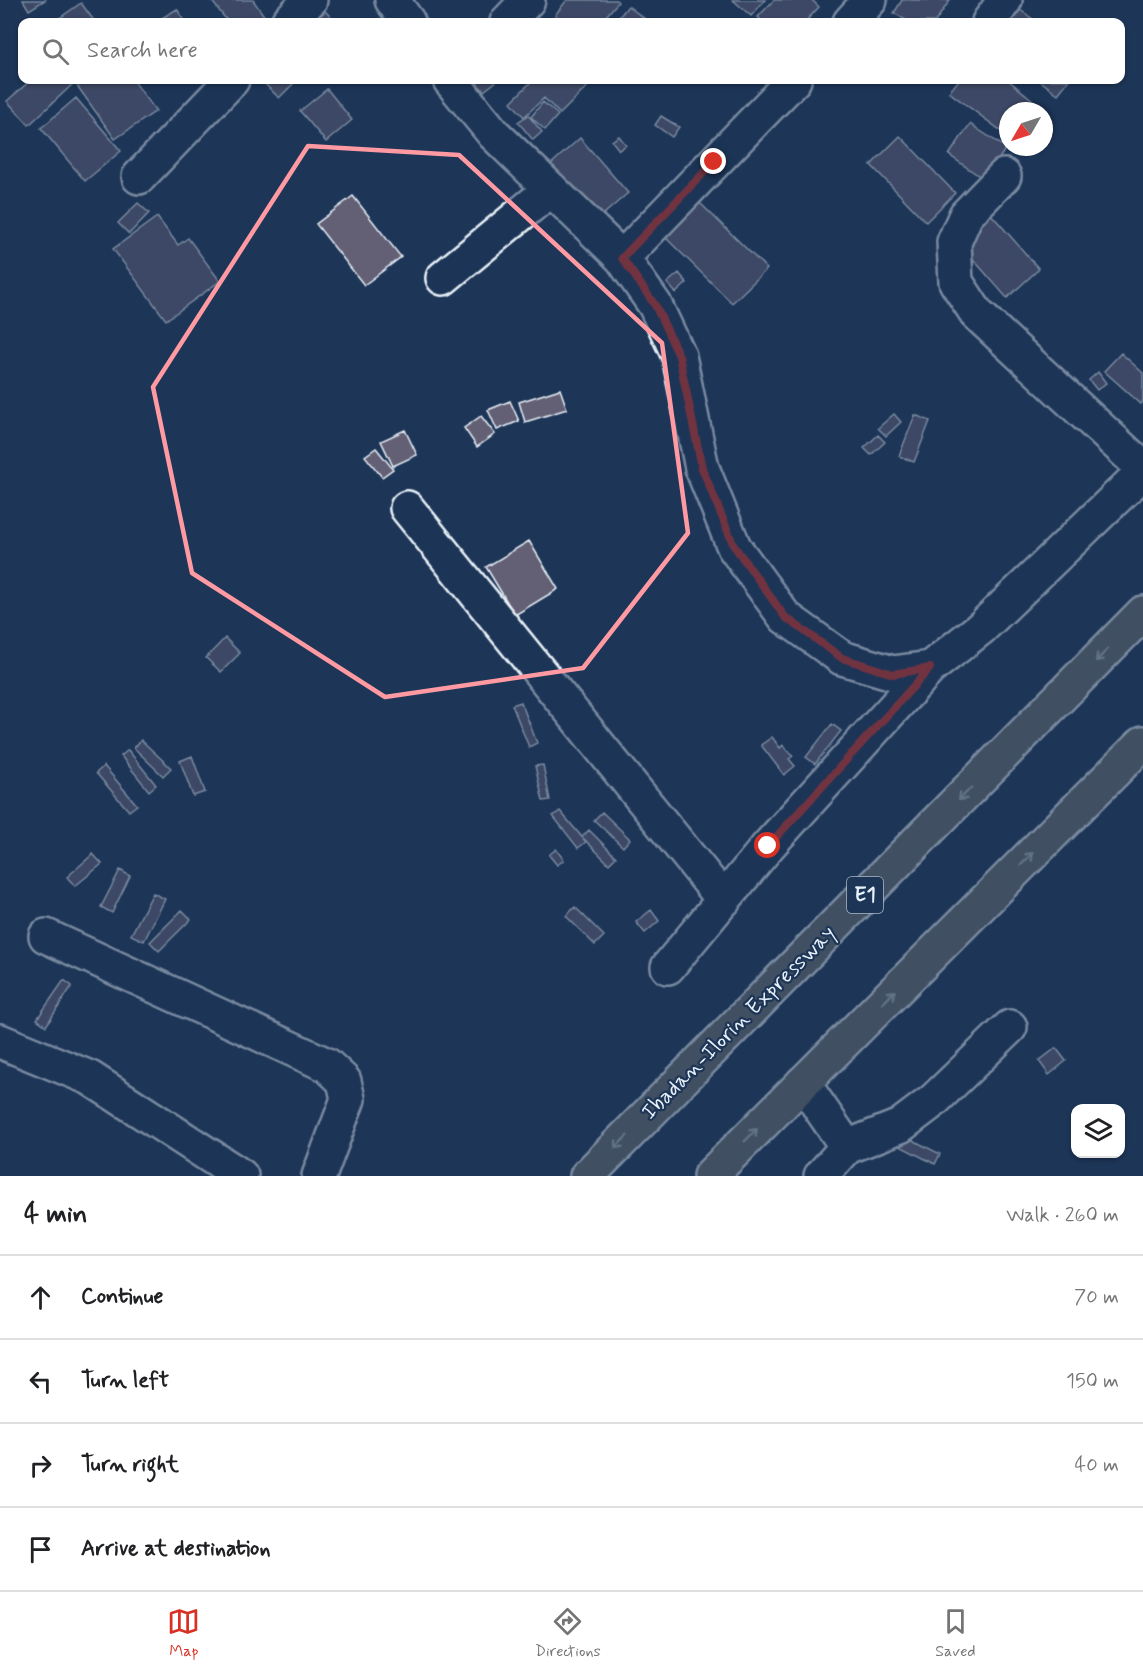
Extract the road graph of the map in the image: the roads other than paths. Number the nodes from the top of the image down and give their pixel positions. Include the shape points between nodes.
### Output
1 (310, 0) edge
2 (392, 0) edge
3 (528, 0) edge
4 (1005, 0) edge
5 (292, 18) edge
6 (405, 18) edge
7 (511, 18) edge
8 (992, 18) edge
9 (228, 84) edge
10 (455, 84) edge
11 (791, 84) edge
12 (1004, 176) dead end
13 (139, 177) dead end
14 (551, 189) junction
15 (622, 258) junction
16 (442, 278) dead end
17 (1143, 468) edge
18 (1143, 472) edge
19 (407, 508) dead end
20 (1143, 613) edge
21 (930, 668) junction
22 (1142, 747) edge
23 (724, 900) junction
24 (46, 936) dead end
25 (668, 967) dead end
26 (1010, 1028) dead end
27 (0, 1041) edge
28 (803, 1083) junction
29 (847, 1147) junction
30 (241, 1176) edge
31 (319, 1176) edge
32 (587, 1176) edge
33 (710, 1176) edge
34 (821, 1176) edge

1 - 5 street
2 - 6 street
3 - 7 street
4 - 8 street
9 - 13 street
10 - 14 street via 494,134
11 - 15 street
12 - 17 street via 966,215 954,242 956,282 977,314
14 - 15 street
14 - 16 street
15 - 21 street via 655,305 679,356 702,468 734,546 785,617 842,658 893,674
18 - 21 street via 981,628
19 - 23 street
20 -> 32 highway, Ibadan-Ilorin Expressway / E1
21 - 23 street
28 -> 22 highway
23 - 25 street
24 - 31 street via 327,1065 344,1081 348,1099
26 - 29 street via 933,1101 900,1126
27 - 30 street via 90,1078
28 - 29 street
33 -> 28 highway
29 - 34 street

